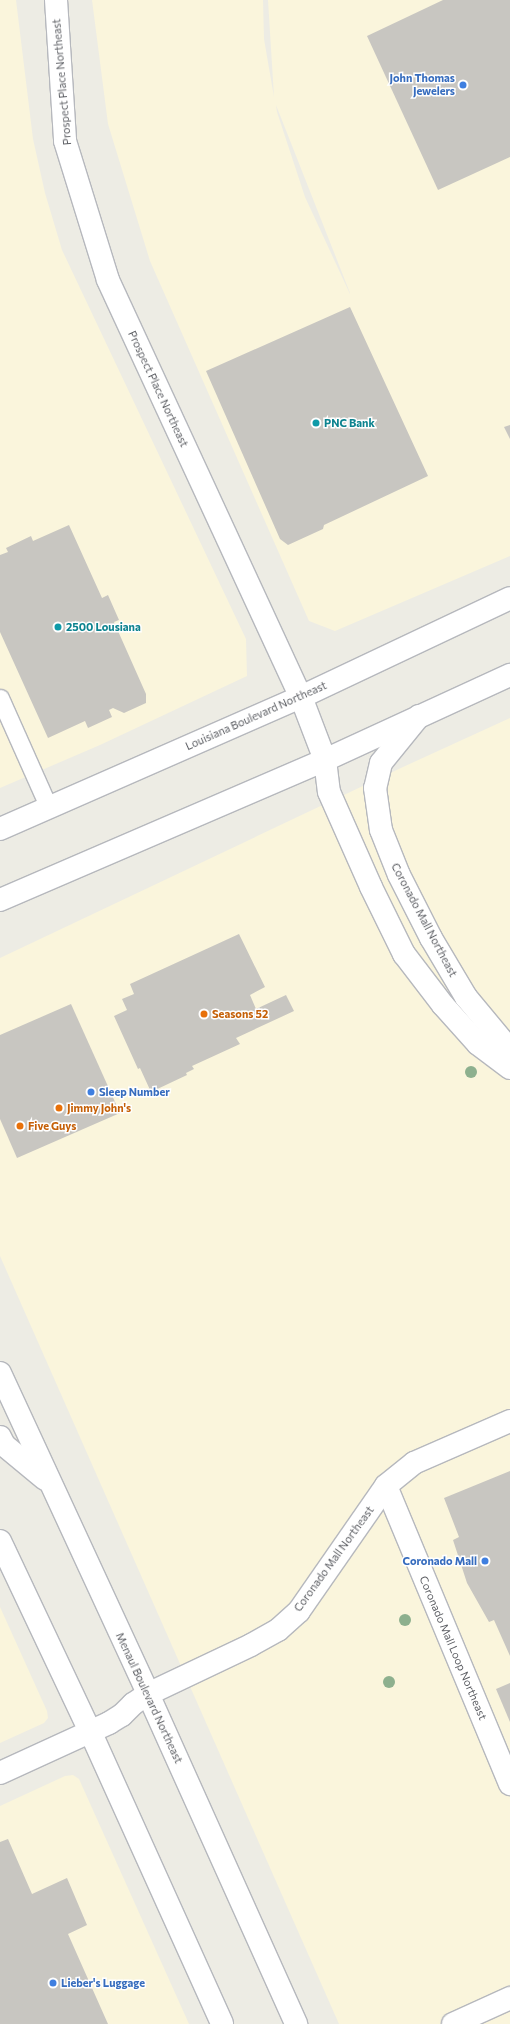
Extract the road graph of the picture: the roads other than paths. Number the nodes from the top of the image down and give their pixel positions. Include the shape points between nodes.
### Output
1 (56, 0) edge
2 (510, 598) edge
3 (510, 675) edge
4 (301, 697) junction
5 (0, 698) edge
6 (419, 716) junction
7 (325, 760) junction
8 (49, 808) junction
9 (0, 829) edge
10 (22, 891) junction
11 (0, 900) edge
12 (0, 912) edge
13 (510, 1050) edge
14 (510, 1068) edge
15 (0, 1374) edge
16 (510, 1421) edge
17 (0, 1437) edge
18 (49, 1482) junction
19 (386, 1486) junction
20 (0, 1541) edge
21 (148, 1694) junction
22 (90, 1731) junction
23 (0, 1772) edge
24 (510, 1784) edge
25 (510, 1998) edge
26 (222, 2024) edge
27 (296, 2024) edge
28 (453, 2024) edge

1 - 4 street, Prospect Place Northeast via 65,141 108,280
2 - 4 street, Louisiana Boulevard Northeast
3 - 6 street
4 - 7 street, Prospect Place Northeast
4 - 8 street, Louisiana Boulevard Northeast
5 - 8 lane
6 - 7 street
6 - 13 street, Coronado Mall Northeast via 381,763 375,788 381,830 399,875 431,938 466,997
7 - 10 street
7 - 14 street via 329,792 404,954 443,1005 478,1044
8 - 9 street, Louisiana Boulevard Northeast
10 - 11 street
10 - 12 street
15 - 18 street, Menaul Boulevard Northeast
16 - 19 street via 414,1463
17 - 18 street via 4,1445
18 - 21 street, Menaul Boulevard Northeast
19 - 21 street, Coronado Mall Northeast via 299,1611 278,1630 251,1646
19 - 24 street, Coronado Mall Loop Northeast
20 - 22 street
21 - 22 street, Coronado Mall Northeast via 122,1715
21 - 27 street, Menaul Boulevard Northeast
22 - 23 street, Coronado Mall Northeast
22 - 26 street
25 - 28 street

